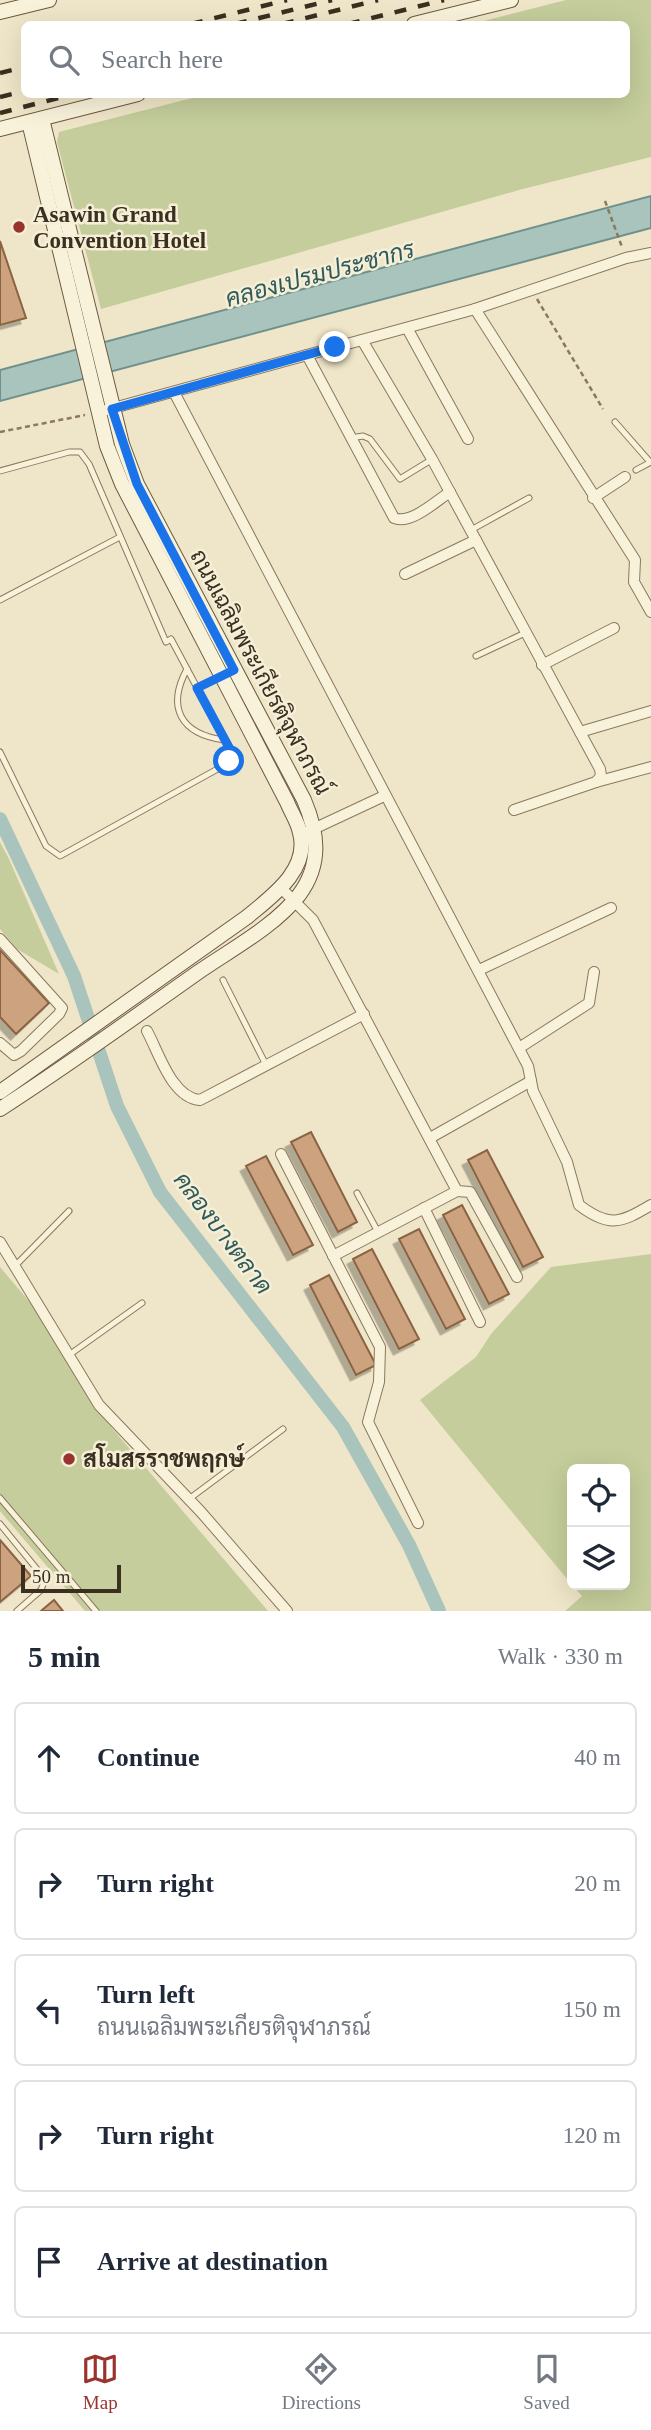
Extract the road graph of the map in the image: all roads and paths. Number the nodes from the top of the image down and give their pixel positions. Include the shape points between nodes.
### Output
1 (49, 0) edge
2 (511, 0) edge
3 (0, 12) edge
4 (426, 21) edge
5 (122, 98) edge
6 (35, 120) junction
7 (0, 129) edge
8 (605, 201) dead end
9 (622, 249) dead end
10 (651, 253) edge
11 (532, 290) junction
12 (475, 309) junction
13 (407, 328) junction
14 (362, 340) junction
15 (307, 355) junction
16 (175, 394) junction
17 (104, 404) junction
18 (603, 409) dead end
19 (615, 422) dead end
20 (0, 432) edge
21 (350, 438) junction
22 (468, 439) dead end
23 (432, 458) junction
24 (650, 462) edge
25 (636, 470) dead end
26 (0, 471) edge
27 (625, 477) dead end
28 (450, 492) junction
29 (593, 498) junction
30 (529, 499) dead end
31 (473, 535) junction
32 (118, 538) junction
33 (405, 574) dead end
34 (0, 600) edge
35 (651, 612) edge
36 (614, 628) dead end
37 (525, 633) junction
38 (476, 656) dead end
39 (542, 665) junction
40 (187, 669) junction
41 (234, 670) junction
42 (220, 677) junction
43 (197, 688) junction
44 (651, 711) edge
45 (580, 732) junction
46 (224, 740) junction
47 (0, 752) edge
48 (651, 767) edge
49 (596, 782) junction
50 (384, 796) junction
51 (514, 810) dead end
52 (316, 828) junction
53 (301, 834) junction
54 (281, 888) junction
55 (294, 899) junction
56 (611, 908) dead end
57 (0, 939) edge
58 (479, 970) junction
59 (594, 972) dead end
60 (223, 981) dead end
61 (140, 1004) junction
62 (364, 1014) junction
63 (147, 1031) dead end
64 (0, 1043) edge
65 (519, 1048) junction
66 (55, 1065) junction
67 (266, 1065) junction
68 (531, 1082) junction
69 (0, 1092) edge
70 (0, 1109) edge
71 (430, 1138) junction
72 (281, 1154) dead end
73 (457, 1191) junction
74 (357, 1194) dead end
75 (651, 1205) edge
76 (424, 1208) junction
77 (69, 1211) dead end
78 (378, 1233) junction
79 (0, 1242) edge
80 (333, 1256) junction
81 (16, 1265) junction
82 (517, 1277) dead end
83 (142, 1303) dead end
84 (480, 1322) dead end
85 (69, 1355) junction
86 (283, 1429) dead end
87 (0, 1498) edge
88 (189, 1499) junction
89 (418, 1523) dead end
90 (0, 1524) edge
91 (17, 1611) edge
92 (96, 1611) edge
93 (288, 1611) edge

1 - 3 street
2 - 4 street
5 - 6 street
6 - 7 street
6 - 17 street, ถนนเฉลิมพระเกียรติจุฬาภรณ์
8 - 9 path
10 - 11 street
11 - 12 street
11 - 18 path
12 - 13 street
12 - 29 street
13 - 14 street
13 - 22 street
14 - 15 street
14 - 23 street
15 - 16 street
15 - 21 street
16 - 17 street
16 - 50 street
17 - 20 path
17 - 41 street, ถนนเฉลิมพระเกียรติจุฬาภรณ์ via 137,484
17 - 42 street, ถนนเฉลิมพระเกียรติจุฬาภรณ์ via 122,484
19 - 24 lane
21 - 23 lane via 370,439 400,480
21 - 28 street via 394,518 411,517
23 - 28 street
24 - 25 lane
26 - 32 lane via 80,452
27 - 29 street
28 - 31 street
29 - 35 street via 635,560 634,582
30 - 31 lane
31 - 33 street
31 - 37 street
32 - 34 lane
32 - 40 lane via 166,642 171,639
36 - 39 street
37 - 38 lane
37 - 39 street
39 - 45 street
40 - 43 lane
40 - 46 lane via 176,688 178,708 189,729
41 - 42 lane
41 - 52 street, ถนนเฉลิมพระเกียรติจุฬาภรณ์
42 - 43 lane
42 - 53 street, ถนนเฉลิมพระเกียรติจุฬาภรณ์
43 - 46 lane
44 - 45 street
45 - 49 street via 600,769
46 - 47 lane via 232,753 223,766 61,856 46,846
48 - 49 street
49 - 51 street
50 - 52 street
50 - 58 street
52 - 53 street
52 - 55 street, ถนนเฉลิมพระเกียรติจุฬาภรณ์ via 315,862
53 - 54 street, ถนนเฉลิมพระเกียรติจุฬาภรณ์ via 301,856
54 - 55 street
54 - 61 street, ถนนเฉลิมพระเกียรติจุฬาภรณ์
55 - 61 street, ถนนเฉลิมพระเกียรติจุฬาภรณ์ via 258,930
55 - 62 street via 313,920
56 - 58 street
57 - 64 street via 62,1008 14,1055
58 - 65 street
59 - 65 street via 589,1003
60 - 67 lane
61 - 66 street, ถนนเฉลิมพระเกียรติจุฬาภรณ์
62 - 67 street
62 - 71 street
63 - 67 street via 179,1090 189,1099 200,1100
65 - 68 street
66 - 69 street, ถนนเฉลิมพระเกียรติจุฬาภรณ์
66 - 70 street, ถนนเฉลิมพระเกียรติจุฬาภรณ์
68 - 71 street
68 - 75 street via 567,1162 579,1205 604,1220 623,1221
71 - 73 street
72 - 80 street
73 - 76 street
73 - 82 street via 470,1192
74 - 78 lane
76 - 78 street
76 - 84 street
77 - 81 lane
78 - 80 street
79 - 81 street
80 - 89 street via 380,1348 370,1432
81 - 85 street
83 - 85 lane
85 - 88 street via 99,1405
86 - 88 lane
87 - 92 lane
88 - 93 street
90 - 91 lane via 45,1579 41,1590

